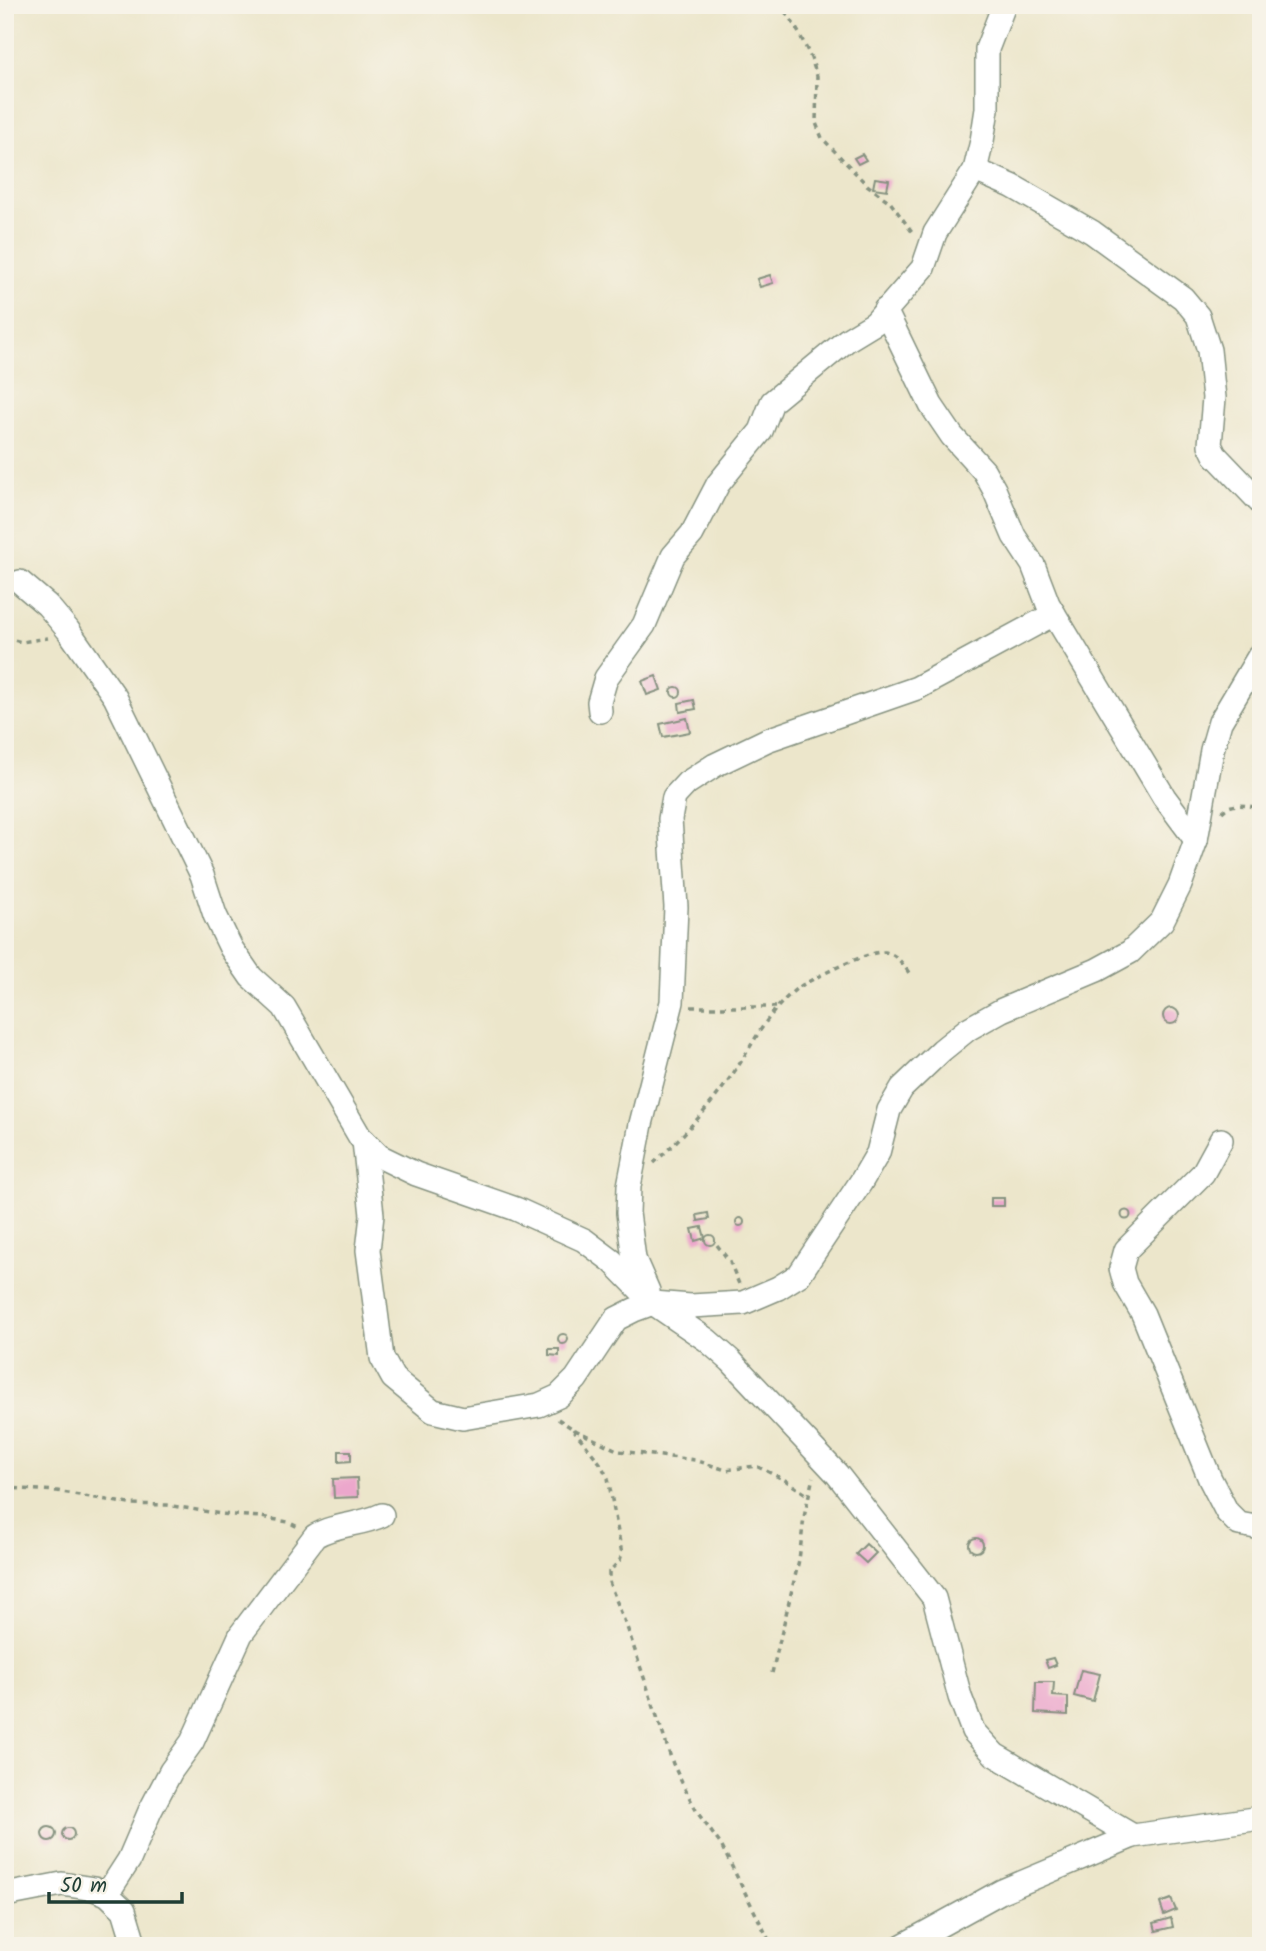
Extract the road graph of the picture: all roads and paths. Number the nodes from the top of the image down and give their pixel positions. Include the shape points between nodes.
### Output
1 (778, 5) edge
2 (1004, 5) edge
3 (975, 170) junction
4 (927, 252) junction
5 (885, 310) junction
6 (1261, 503) edge
7 (20, 582) dead end
8 (1054, 614) junction
9 (72, 635) junction
10 (5, 638) edge
11 (1261, 653) edge
12 (600, 711) dead end
13 (1196, 840) junction
14 (909, 973) dead end
15 (672, 1002) junction
16 (778, 1007) junction
17 (1222, 1140) dead end
18 (364, 1141) junction
19 (629, 1186) junction
20 (717, 1245) dead end
21 (653, 1303) junction
22 (743, 1303) junction
23 (539, 1405) junction
24 (573, 1429) junction
25 (819, 1455) junction
26 (5, 1488) edge
27 (809, 1496) junction
28 (382, 1515) dead end
29 (1261, 1528) edge
30 (315, 1536) junction
31 (772, 1673) dead end
32 (1261, 1818) edge
33 (1133, 1836) junction
34 (107, 1894) junction
35 (5, 1895) edge
36 (135, 1946) edge
37 (772, 1946) edge
38 (902, 1946) edge

1 - 4 path via 799,33 817,76 816,123 822,138 867,186 890,202
2 - 3 street via 987,49 987,109
3 - 4 street
3 - 6 street via 1092,232 1183,298 1198,316 1209,350 1214,398 1210,445
4 - 5 street via 923,268
5 - 8 street via 931,405 984,471
5 - 12 street via 875,323 847,340 772,402 761,431 718,484 692,534 673,556 644,625 606,678
7 - 9 street
8 - 13 street via 1164,797
8 - 15 street via 917,688 767,740 687,783 674,797 670,819 676,906
9 - 10 path via 22,642
9 - 18 street via 115,697 202,875 231,948 251,976 284,1007
11 - 13 street via 1220,722
13 - 22 street via 1162,921 1130,952 968,1029 902,1088 889,1110 878,1153 799,1275
14 - 16 path via 892,954 877,953 823,974 796,989
15 - 16 path via 695,1008
15 - 19 street
16 - 19 path via 688,1130
17 - 29 street via 1203,1174 1126,1250 1121,1268 1163,1361 1189,1434 1227,1512 1239,1524
18 - 21 street via 379,1156 416,1174 516,1209 584,1240
18 - 23 street via 372,1214 369,1250 386,1368 433,1411 450,1416 463,1418
19 - 21 street via 634,1259
20 - 22 path via 736,1276
21 - 22 street
21 - 23 street via 616,1320 576,1379 559,1396
21 - 25 street via 731,1361
23 - 24 path
24 - 27 path via 619,1451 695,1460 726,1470 756,1466
24 - 37 path via 608,1478 622,1554 609,1572 609,1582 673,1764 697,1812 722,1845
25 - 27 path
25 - 33 street via 934,1598 973,1731 995,1755
26 - 30 path via 261,1517 288,1522
27 - 31 path
28 - 30 street
30 - 34 street via 241,1634 192,1742 171,1771 129,1860
32 - 33 street
33 - 38 street via 1003,1891
34 - 35 street via 62,1884
34 - 36 street via 124,1910

